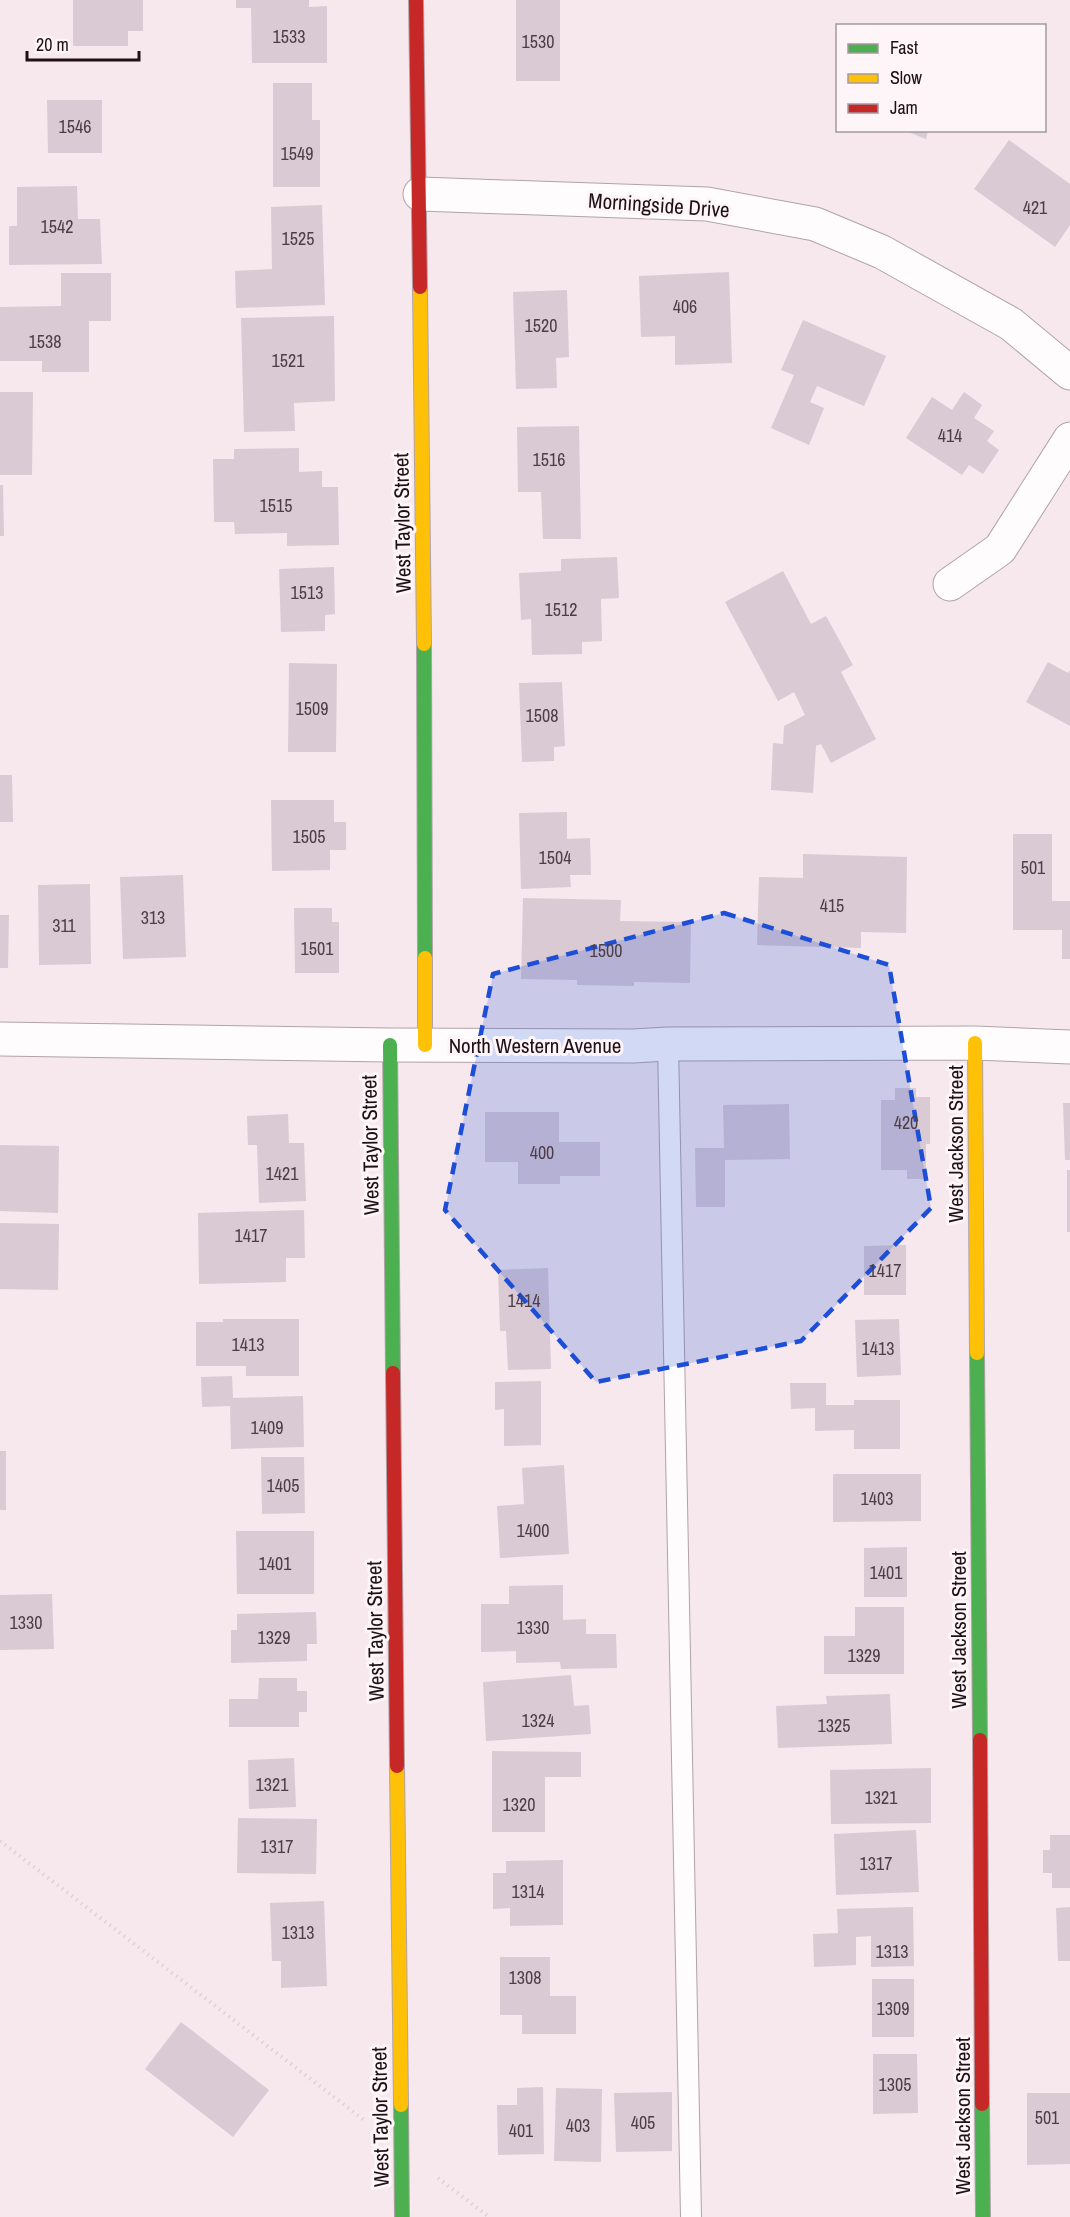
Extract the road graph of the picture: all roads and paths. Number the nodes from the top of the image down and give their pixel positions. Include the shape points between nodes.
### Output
1 (416, 0) edge
2 (420, 194) junction
3 (1070, 373) edge
4 (1070, 439) edge
5 (950, 584) dead end
6 (0, 1039) edge
7 (975, 1043) junction
8 (668, 1044) junction
9 (390, 1045) junction
10 (425, 1045) junction
11 (1070, 1047) edge
12 (0, 1841) edge
13 (401, 2148) junction
14 (402, 2217) edge
15 (489, 2217) edge
16 (691, 2217) edge
17 (983, 2217) edge

1 - 2 street, West Taylor Street
2 - 3 street, Morningside Drive via 707,204 815,224 882,252 1011,324
2 - 10 street, West Taylor Street
4 - 5 street via 1000,549
6 - 9 street, North Western Avenue
7 - 8 street, North Western Avenue
7 - 11 street, North Western Avenue
7 - 17 street, West Jackson Street
8 - 10 street, North Western Avenue
8 - 16 lane
9 - 10 street, North Western Avenue
9 - 13 street, West Taylor Street
12 - 13 path
13 - 14 street, West Taylor Street
13 - 15 path

